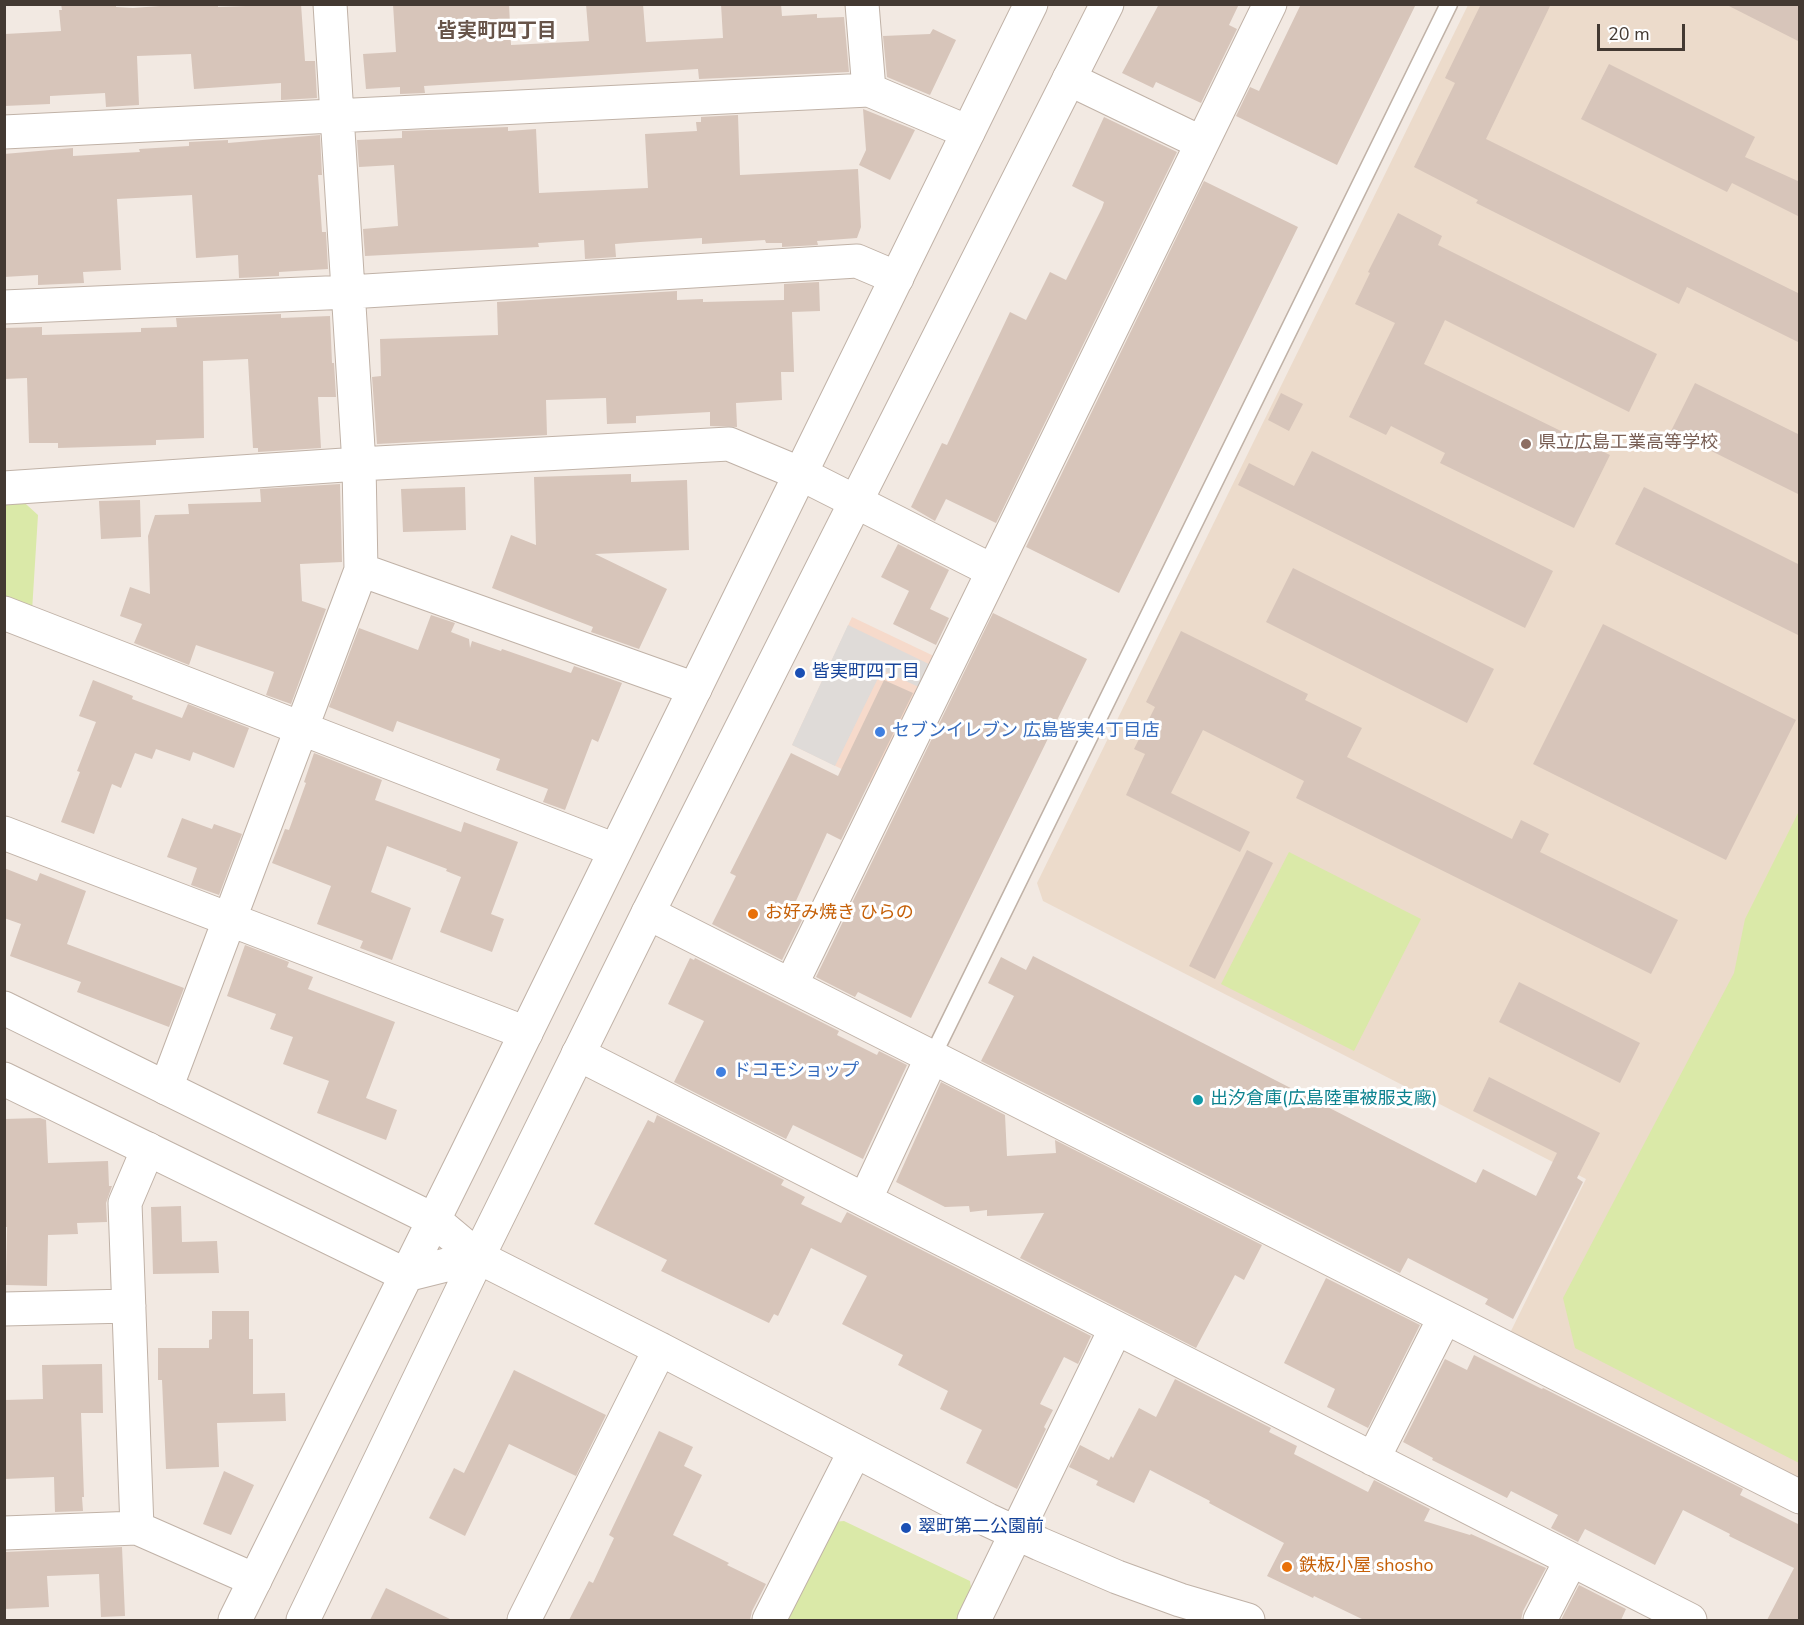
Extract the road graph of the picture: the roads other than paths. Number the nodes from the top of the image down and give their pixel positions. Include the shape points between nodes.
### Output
1 (330, 4) edge
2 (862, 4) edge
3 (1031, 4) edge
4 (1107, 4) edge
5 (1270, 4) edge
6 (1449, 4) edge
7 (1069, 79) junction
8 (869, 90) junction
9 (337, 115) junction
10 (4, 132) edge
11 (968, 132) junction
12 (1202, 143) junction
13 (897, 278) junction
14 (349, 292) junction
15 (4, 308) edge
16 (359, 464) junction
17 (801, 474) junction
18 (4, 488) edge
19 (856, 502) junction
20 (361, 570) junction
21 (993, 571) junction
22 (4, 613) edge
23 (695, 688) junction
24 (302, 728) junction
25 (4, 833) edge
26 (615, 850) junction
27 (648, 913) junction
28 (230, 920) junction
29 (790, 985) junction
30 (4, 1008) edge
31 (526, 1033) junction
32 (578, 1054) junction
33 (932, 1057) junction
34 (4, 1079) edge
35 (166, 1088) junction
36 (148, 1149) junction
37 (865, 1200) junction
38 (434, 1220) junction
39 (477, 1257) junction
40 (406, 1275) junction
41 (129, 1306) junction
42 (4, 1309) edge
43 (1445, 1317) junction
44 (1116, 1328) junction
45 (660, 1349) junction
46 (855, 1451) junction
47 (1373, 1459) junction
48 (1800, 1497) edge
49 (137, 1528) junction
50 (4, 1533) edge
51 (1017, 1533) junction
52 (1571, 1560) junction
53 (255, 1580) junction
54 (1175, 1610) edge
55 (235, 1620) edge
56 (303, 1620) edge
57 (524, 1620) edge
58 (769, 1620) edge
59 (974, 1620) edge
60 (1248, 1620) edge
61 (1540, 1620) edge
62 (1690, 1620) edge

1 - 9 street
2 - 8 street
3 - 11 street
4 - 7 street
5 - 12 street
6 - 33 lane
7 - 12 street
7 - 19 street
8 - 9 street
8 - 11 street
9 - 10 street
9 - 14 street
11 - 13 street
12 - 21 street
13 - 14 street via 857,261
13 - 17 street
14 - 15 street
14 - 16 street
16 - 17 street via 729,444
16 - 18 street
16 - 20 street
17 - 19 street
17 - 23 street
19 - 21 street
19 - 27 street
20 - 23 street
20 - 24 street
21 - 29 street
22 - 24 street
23 - 26 street
24 - 26 street
24 - 28 street
25 - 28 street
26 - 31 street
27 - 29 street
27 - 32 street
28 - 31 street
28 - 35 street
29 - 33 street
30 - 35 street
31 - 38 street
32 - 37 street
32 - 39 street
33 - 37 street
33 - 43 street
34 - 36 street
35 - 38 street
36 - 40 street
36 - 41 street via 125,1203
37 - 44 street
38 - 39 street
38 - 40 street
39 - 40 street
39 - 45 street
39 - 56 street
40 - 53 street
41 - 42 street
41 - 49 street
43 - 47 street
43 - 48 street
44 - 47 street
44 - 51 street
45 - 46 street
45 - 57 street
46 - 51 street
46 - 58 street
47 - 52 street
49 - 50 street
49 - 53 street
51 - 54 street via 1117,1577
51 - 59 street
52 - 61 street
52 - 62 street
53 - 55 street
54 - 60 street

